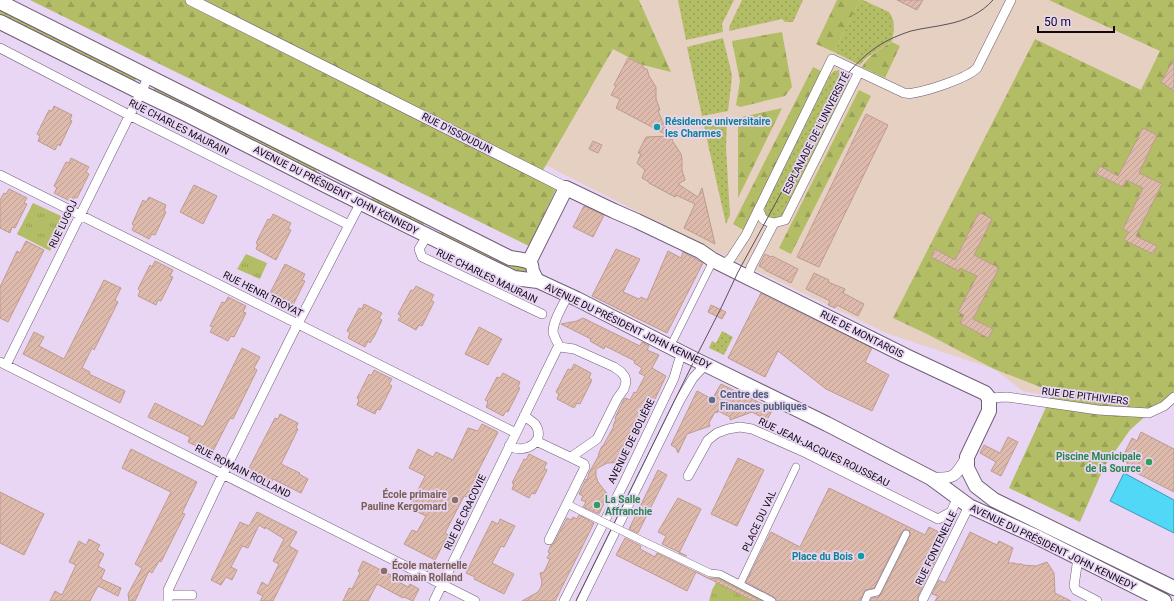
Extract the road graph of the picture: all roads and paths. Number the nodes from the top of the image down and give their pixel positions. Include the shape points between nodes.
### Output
1 (191, 0) edge
2 (1010, 0) edge
3 (0, 2) edge
4 (0, 22) edge
5 (0, 48) edge
6 (859, 72) junction
7 (149, 76) junction
8 (140, 92) junction
9 (129, 115) junction
10 (0, 175) edge
11 (369, 187) junction
12 (566, 188) junction
13 (361, 202) junction
14 (759, 209) junction
15 (80, 215) junction
16 (435, 220) junction
17 (774, 223) junction
18 (349, 225) junction
19 (427, 236) junction
20 (529, 262) junction
21 (717, 265) junction
22 (748, 277) junction
23 (538, 281) junction
24 (568, 295) junction
25 (542, 314) dead end
26 (298, 324) junction
27 (674, 339) dead end
28 (560, 346) junction
29 (683, 353) junction
30 (3, 363) edge
31 (706, 364) junction
32 (1174, 398) edge
33 (989, 404) junction
34 (524, 416) junction
35 (516, 433) junction
36 (536, 441) junction
37 (509, 446) junction
38 (967, 457) junction
39 (572, 458) junction
40 (796, 467) dead end
41 (223, 474) junction
42 (688, 476) dead end
43 (931, 478) junction
44 (958, 497) junction
45 (567, 504) junction
46 (969, 506) junction
47 (906, 534) dead end
48 (549, 540) dead end
49 (1078, 558) junction
50 (442, 584) junction
51 (740, 584) junction
52 (1174, 588) edge
53 (192, 595) dead end
54 (168, 598) edge
55 (923, 599) dead end
56 (434, 601) edge
57 (476, 601) edge
58 (564, 601) edge
59 (581, 601) edge
60 (772, 601) edge
61 (864, 601) edge
62 (1097, 601) edge
63 (1164, 601) edge

1 - 12 street, RUE D'ISSOUDUN
2 - 6 street via 973,72 951,82 913,93 898,91
3 - 7 main road, AVENUE DU PRÉSIDENT JOHN KENNEDY
4 - 8 main road, AVENUE DU PRÉSIDENT JOHN KENNEDY
5 - 9 street, RUE CHARLES MAURAIN
6 - 14 street, ESPLANADE DE L'UNIVERSITÉ via 832,59
6 - 17 street, ESPLANADE DE L'UNIVERSITÉ via 785,220
7 - 8 street, RUE LUGOJ
7 - 11 main road, AVENUE DU PRÉSIDENT JOHN KENNEDY
8 - 9 street, RUE LUGOJ
8 - 13 main road, AVENUE DU PRÉSIDENT JOHN KENNEDY
9 - 15 street, RUE LUGOJ
9 - 18 street, RUE CHARLES MAURAIN
10 - 15 street, RUE HENRI TROYAT
11 - 13 main road
11 - 16 main road, AVENUE DU PRÉSIDENT JOHN KENNEDY
12 - 20 main road
12 - 21 main road, RUE D'ISSOUDUN via 651,227 700,252
13 - 18 street
13 - 19 main road, AVENUE DU PRÉSIDENT JOHN KENNEDY
14 - 17 street via 765,222
14 - 21 street, ESPLANADE DE L'UNIVERSITÉ via 732,258
15 - 26 street, RUE HENRI TROYAT
15 - 30 street, RUE LUGOJ
16 - 19 main road
16 - 20 main road, AVENUE DU PRÉSIDENT JOHN KENNEDY via 510,258
17 - 22 street, ESPLANADE DE L'UNIVERSITÉ
18 - 26 street
19 - 23 main road, AVENUE DU PRÉSIDENT JOHN KENNEDY via 514,278
19 - 25 street, RUE CHARLES MAURAIN via 419,249 422,257
20 - 23 main road
21 - 22 main road, RUE DE MONTARGIS
21 - 27 street
22 - 33 main road, RUE DE MONTARGIS via 985,393
23 - 24 main road, AVENUE DU PRÉSIDENT JOHN KENNEDY
24 - 28 street via 553,331
24 - 29 main road, AVENUE DU PRÉSIDENT JOHN KENNEDY
26 - 35 street, RUE HENRI TROYAT
26 - 41 street
28 - 34 street, RUE DE CRACOVIE
28 - 39 street via 574,348 614,367 625,377 626,382 597,439
29 - 31 main road, AVENUE DU PRÉSIDENT JOHN KENNEDY
29 - 58 street, AVENUE DE BOLIÈRE via 674,378
30 - 41 street, RUE ROMAIN ROLLAND
31 - 43 main road, AVENUE DU PRÉSIDENT JOHN KENNEDY
31 - 59 street via 693,378 680,400
32 - 33 street, RUE DE PITHIVIERS via 1149,413 1098,410 1007,396
33 - 38 main road
34 - 35 street, RUE DE CRACOVIE
34 - 36 street via 534,423 538,436
35 - 37 street, RUE DE CRACOVIE
36 - 37 street via 526,449 513,449
36 - 39 street
37 - 50 street, RUE DE CRACOVIE
38 - 43 street via 954,476
38 - 52 main road, AVENUE DU PRÉSIDENT JOHN KENNEDY via 967,468 976,486 994,500
39 - 45 street via 585,467
40 - 51 street, PLACE DU VAL
41 - 50 street, RUE ROMAIN ROLLAND
41 - 54 street via 168,590
42 - 44 street, RUE JEAN-JACQUES ROUSSEAU via 708,440 717,433 740,427 752,429 806,453 938,519 951,512
43 - 44 main road, AVENUE DU PRÉSIDENT JOHN KENNEDY
44 - 46 main road, AVENUE DU PRÉSIDENT JOHN KENNEDY
45 - 48 street
45 - 51 street, bridge
46 - 49 main road, AVENUE DU PRÉSIDENT JOHN KENNEDY
46 - 55 street, RUE FONTENELLE
47 - 61 street via 876,592 868,594
49 - 62 street via 1074,586 1076,590
49 - 63 main road, AVENUE DU PRÉSIDENT JOHN KENNEDY
50 - 56 street, RUE DE CRACOVIE
50 - 57 street, RUE ROMAIN ROLLAND
51 - 60 street
53 - 54 street

